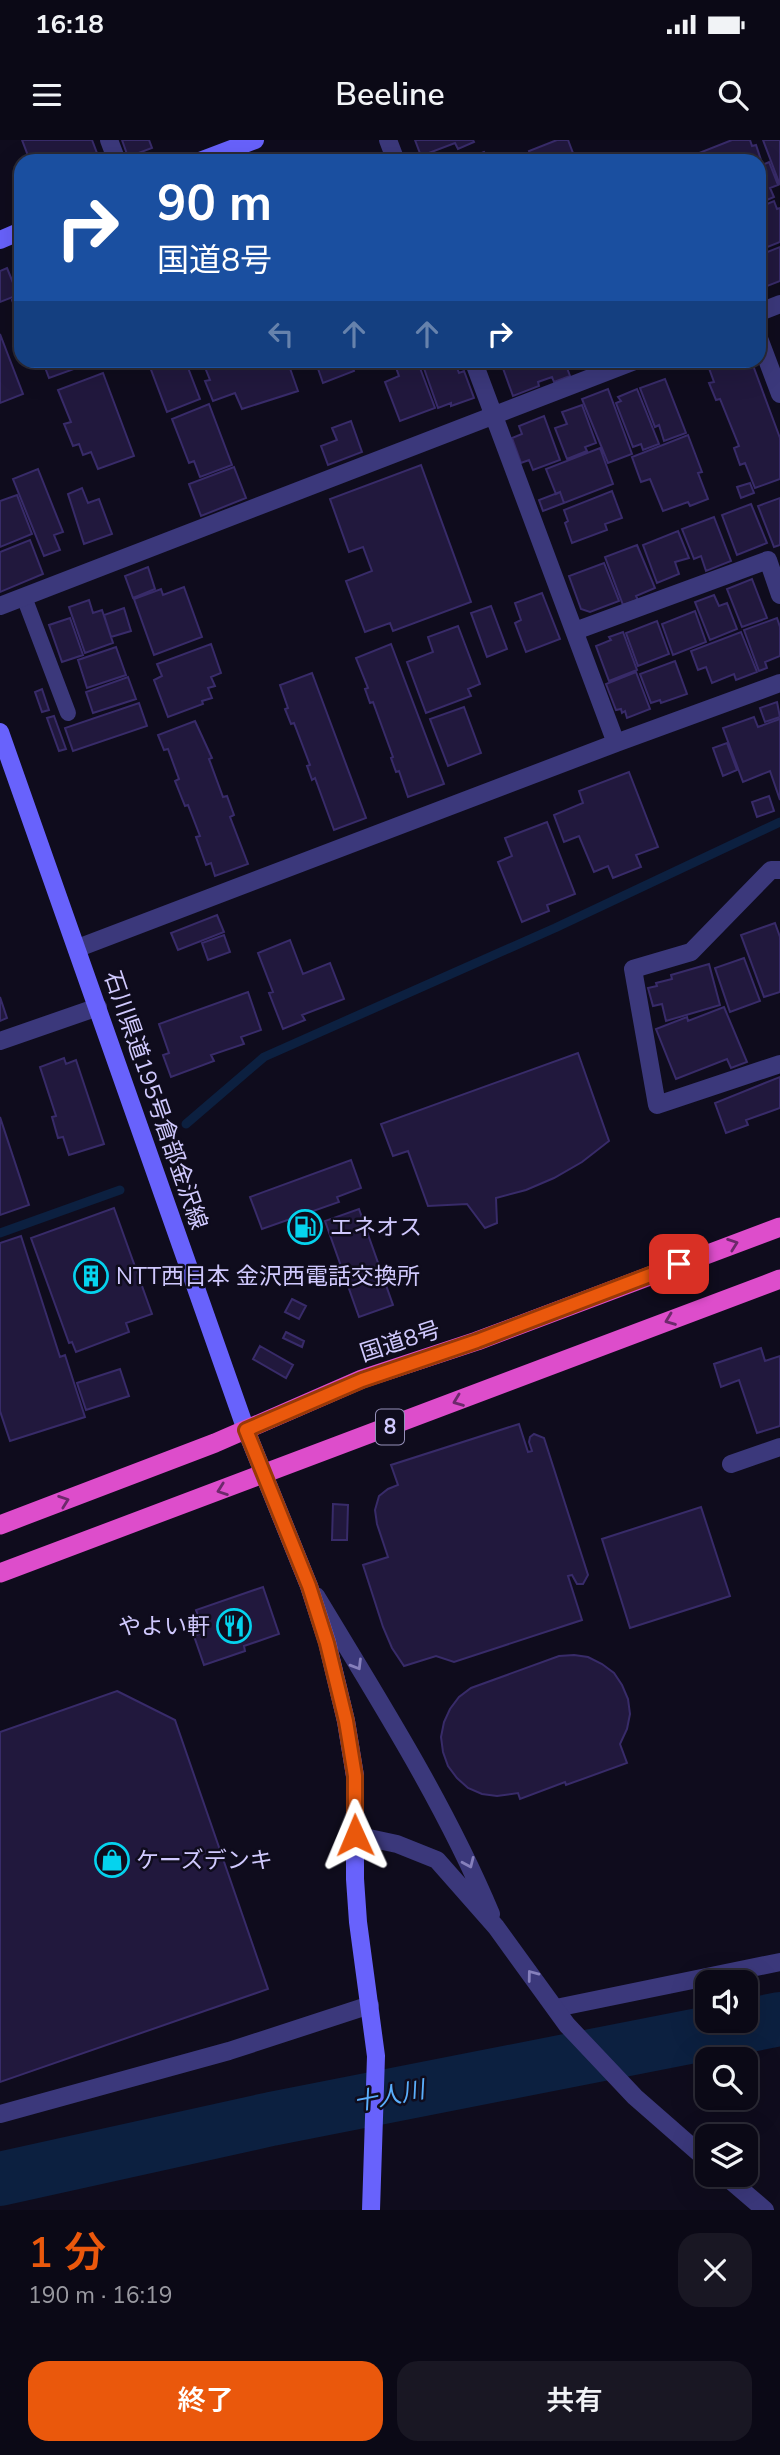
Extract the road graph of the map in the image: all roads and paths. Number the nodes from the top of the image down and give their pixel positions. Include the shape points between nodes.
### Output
1 (255, 140) edge
2 (218, 154) edge
3 (766, 357) edge
4 (476, 368) edge
5 (617, 368) edge
6 (780, 394) edge
7 (495, 417) junction
8 (780, 595) edge
9 (24, 597) junction
10 (0, 606) edge
11 (575, 631) junction
12 (780, 683) edge
13 (68, 713) dead end
14 (0, 732) edge
15 (616, 743) junction
16 (780, 870) edge
17 (78, 948) junction
18 (98, 1007) junction
19 (0, 1041) edge
20 (780, 1064) edge
21 (780, 1227) edge
22 (780, 1279) edge
23 (246, 1430) junction
24 (780, 1447) edge
25 (731, 1464) dead end
26 (264, 1475) junction
27 (0, 1525) edge
28 (0, 1573) edge
29 (309, 1586) junction
30 (355, 1835) junction
31 (496, 1927) junction
32 (780, 1962) edge
33 (370, 2005) junction
34 (556, 2008) junction
35 (0, 2114) edge
36 (695, 2150) edge
37 (736, 2187) edge
38 (758, 2208) edge
39 (371, 2210) edge

1 - 2 main road
3 - 6 street
4 - 7 street
5 - 7 street
7 - 9 street
7 - 11 street
8 - 11 street via 768,560
9 - 10 street
9 - 13 lane
11 - 15 street
12 - 15 street
14 - 17 main road, 石川県道195号倉部金沢線
15 - 17 street
16 - 20 street via 771,870 691,952 633,969 657,1105
17 - 18 main road, 石川県道195号倉部金沢線
18 - 19 street
18 - 23 main road, 石川県道195号倉部金沢線
23 -> 21 highway, 国道8号 / 8 via 362,1380
22 -> 26 highway, 8
23 - 26 main road, 石川県道195号倉部金沢線
27 -> 23 highway, 国道8号 / 8
24 - 25 street
26 -> 28 highway, 8
26 - 29 main road, 石川県道195号倉部金沢線
29 - 30 main road, 石川県道195号倉部金沢線 via 346,1721 355,1776
29 -> 31 street via 467,1857
30 - 31 street via 438,1860
30 - 33 main road, 石川県道195号倉部金沢線 via 358,1923
34 -> 31 street
32 - 34 street
33 - 35 street via 229,2051
33 - 39 main road, 石川県道195号倉部金沢線 via 376,2056
34 - 36 street via 635,2097
37 - 38 street

